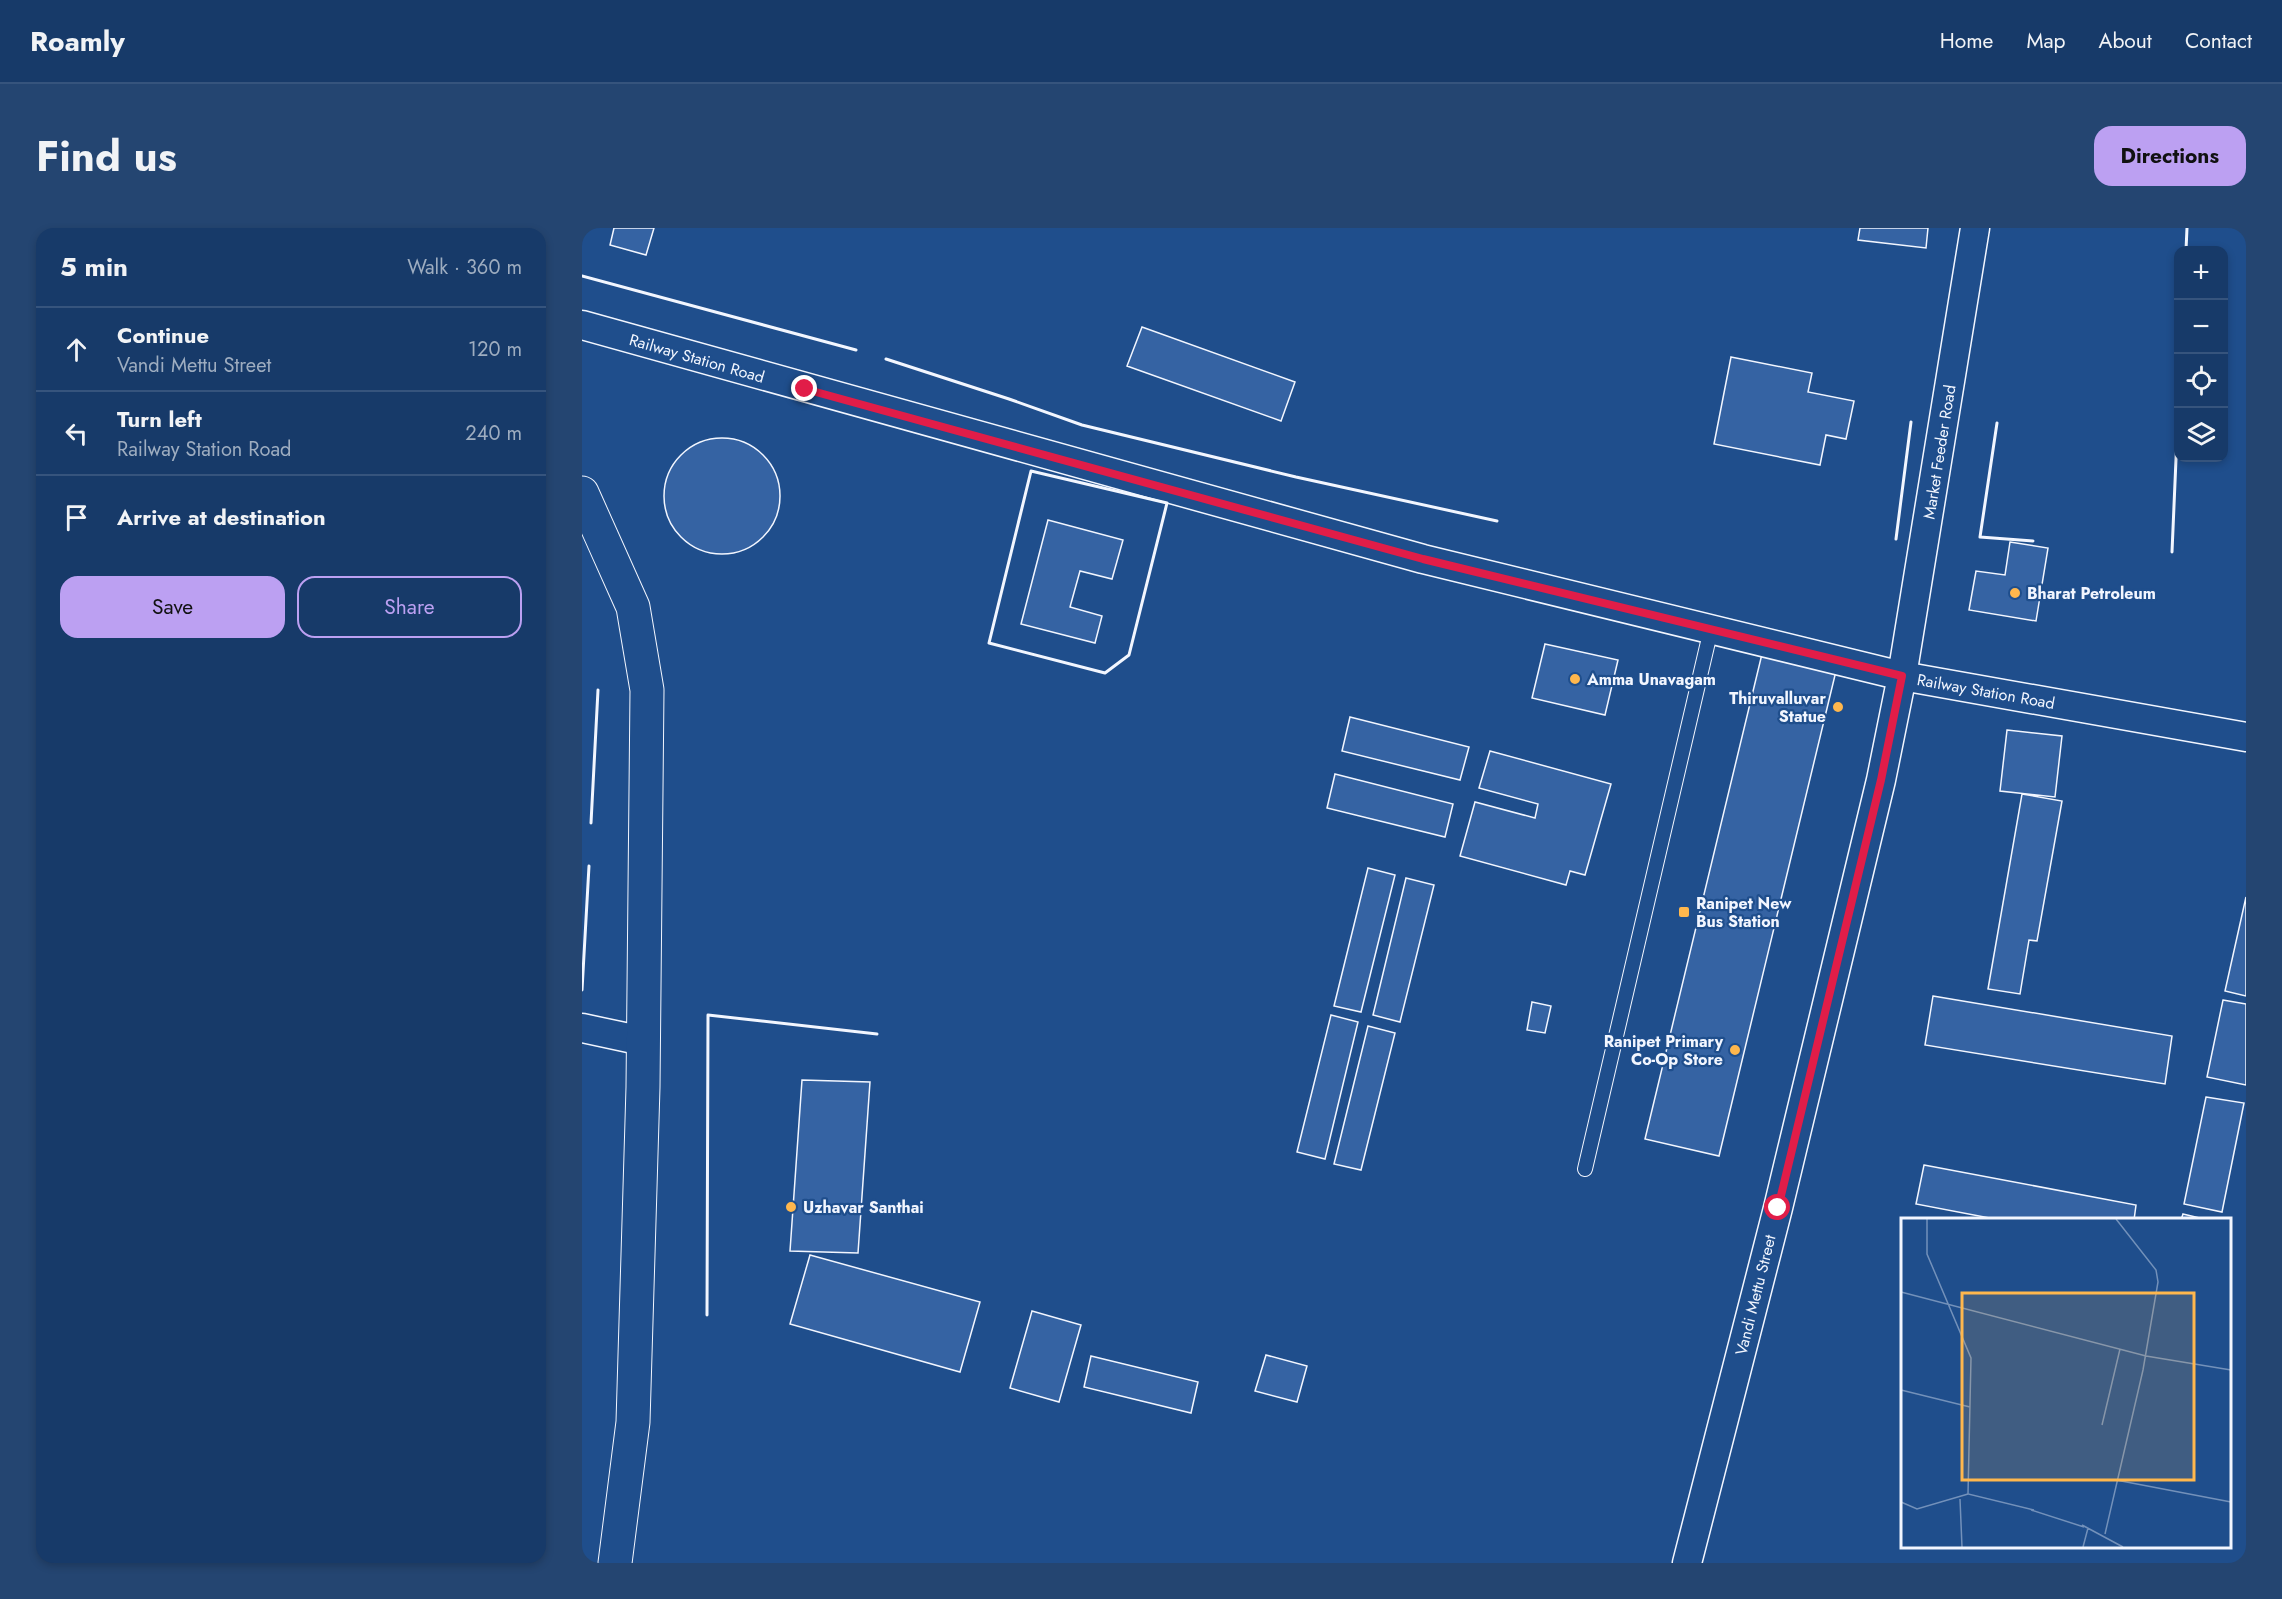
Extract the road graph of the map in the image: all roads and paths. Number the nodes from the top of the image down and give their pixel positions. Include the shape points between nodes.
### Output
1 (1976, 228) edge
2 (582, 325) edge
3 (582, 493) edge
4 (1711, 629) junction
5 (1902, 676) junction
6 (2246, 737) edge
7 (582, 1028) edge
8 (643, 1041) junction
9 (1585, 1169) dead end
10 (615, 1563) edge
11 (1687, 1563) edge

1 - 5 street, Market Feeder Road
2 - 4 street, Railway Station Road via 1423,559
3 - 8 main road via 633,607 647,690
4 - 5 street, Railway Station Road
4 - 9 lane
5 - 6 street, Railway Station Road
5 - 11 street, Vandi Mettu Street via 1881,780 1778,1208
7 - 8 street
8 - 10 main road via 633,1422

